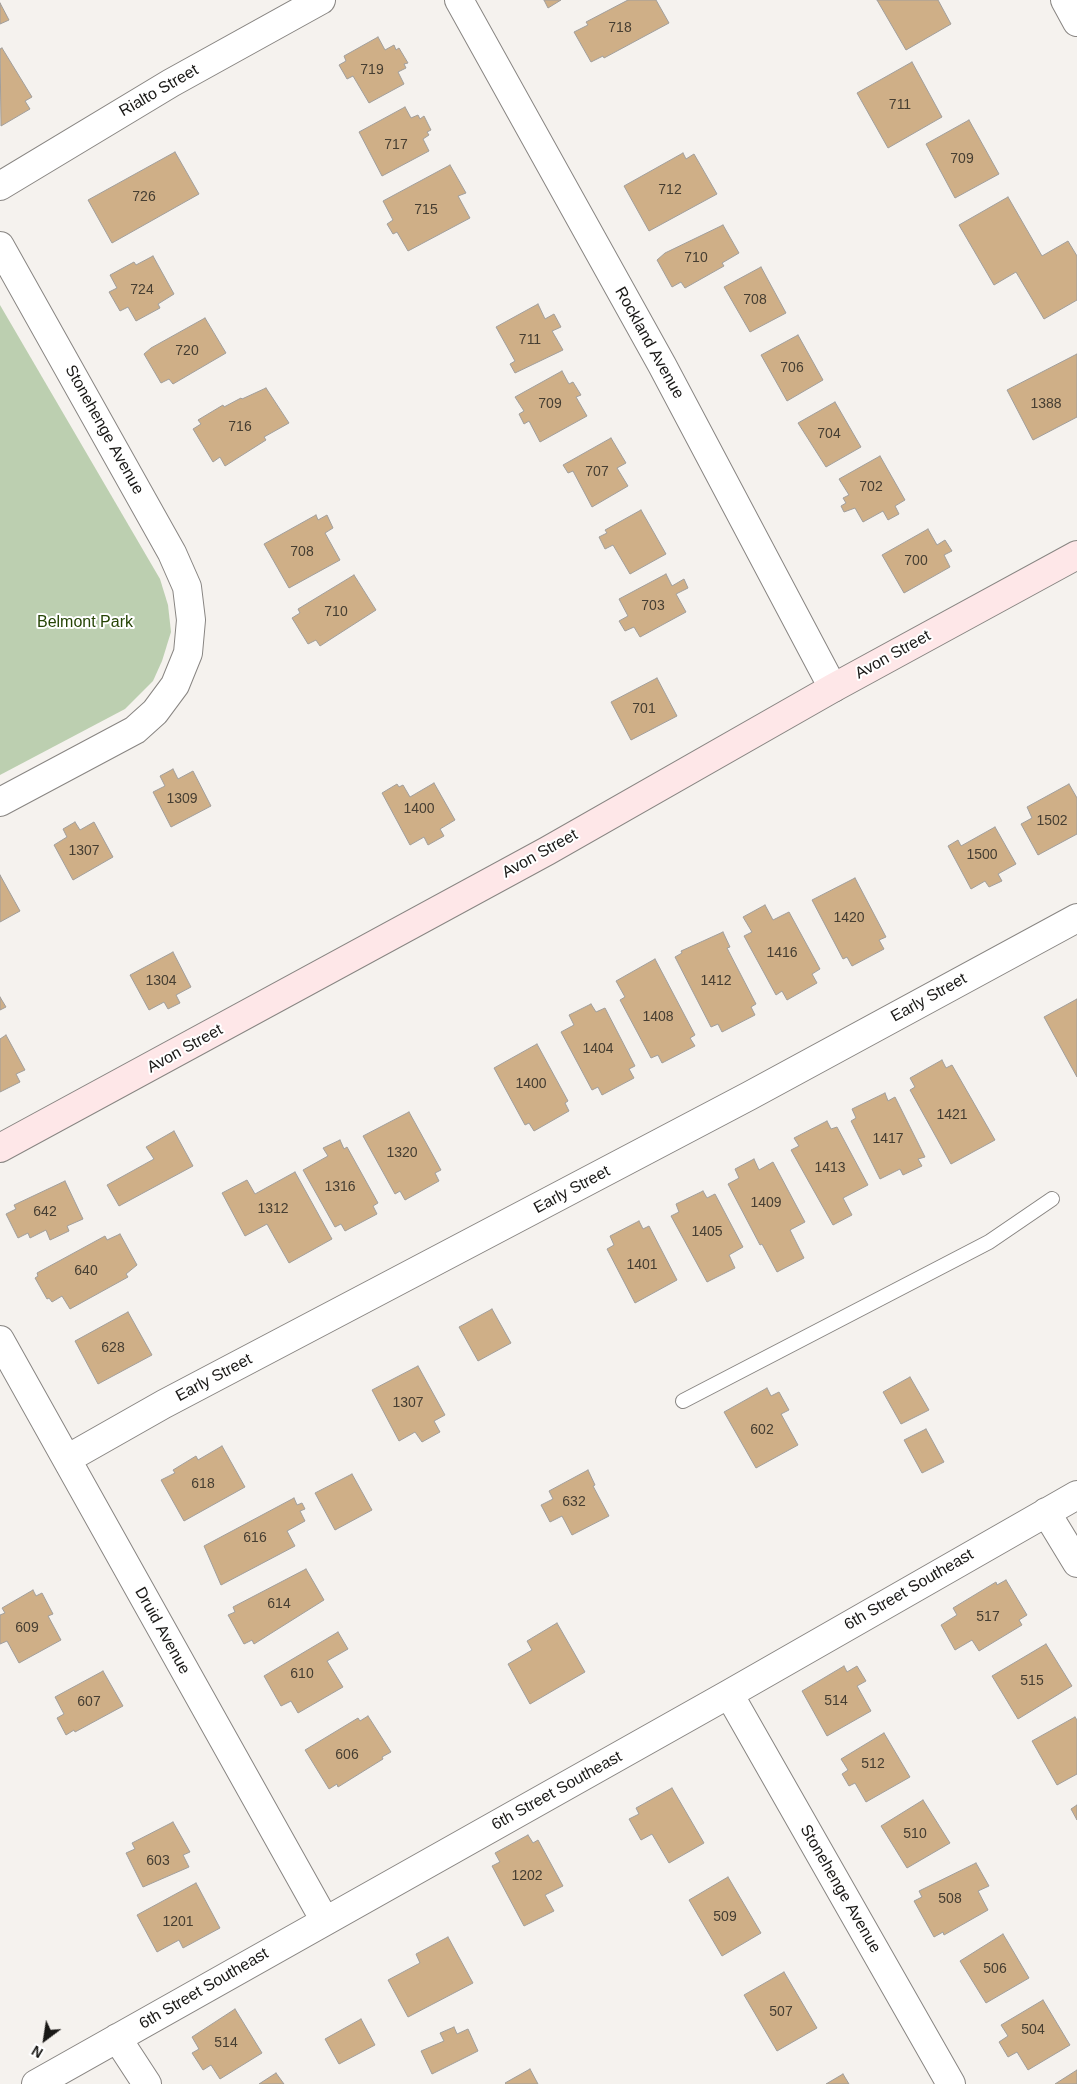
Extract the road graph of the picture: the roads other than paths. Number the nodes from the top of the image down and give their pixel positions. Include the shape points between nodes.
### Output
1 (321, 0) edge
2 (459, 0) edge
3 (1065, 0) edge
4 (1077, 22) edge
5 (0, 186) edge
6 (0, 246) edge
7 (1077, 555) edge
8 (833, 688) junction
9 (0, 802) edge
10 (1077, 918) edge
11 (0, 1148) edge
12 (1052, 1199) dead end
13 (0, 1340) edge
14 (683, 1401) dead end
15 (66, 1459) junction
16 (1077, 1495) edge
17 (1046, 1512) junction
18 (1077, 1564) edge
19 (729, 1694) junction
20 (325, 1921) junction
21 (117, 2038) junction
22 (36, 2084) edge
23 (147, 2084) edge
24 (951, 2084) edge

1 - 5 street, Rialto Street via 171,83
2 - 8 street, Rockland Avenue via 662,365
3 - 4 street
6 - 9 street, Stonehenge Avenue via 172,553 187,587 191,620 188,653 175,685 156,712 135,730
7 - 8 main road, Avon Street
8 - 11 main road, Avon Street via 547,851
10 - 15 street, Early Street
12 - 14 lane via 989,1242
13 - 15 street, Druid Avenue
15 - 20 street, Druid Avenue
16 - 17 street, 6th Street Southeast
17 - 18 street
17 - 19 street, 6th Street Southeast
19 - 20 street, 6th Street Southeast
19 - 24 street, Stonehenge Avenue
20 - 21 street, 6th Street Southeast
21 - 22 street, 6th Street Southeast
21 - 23 street

